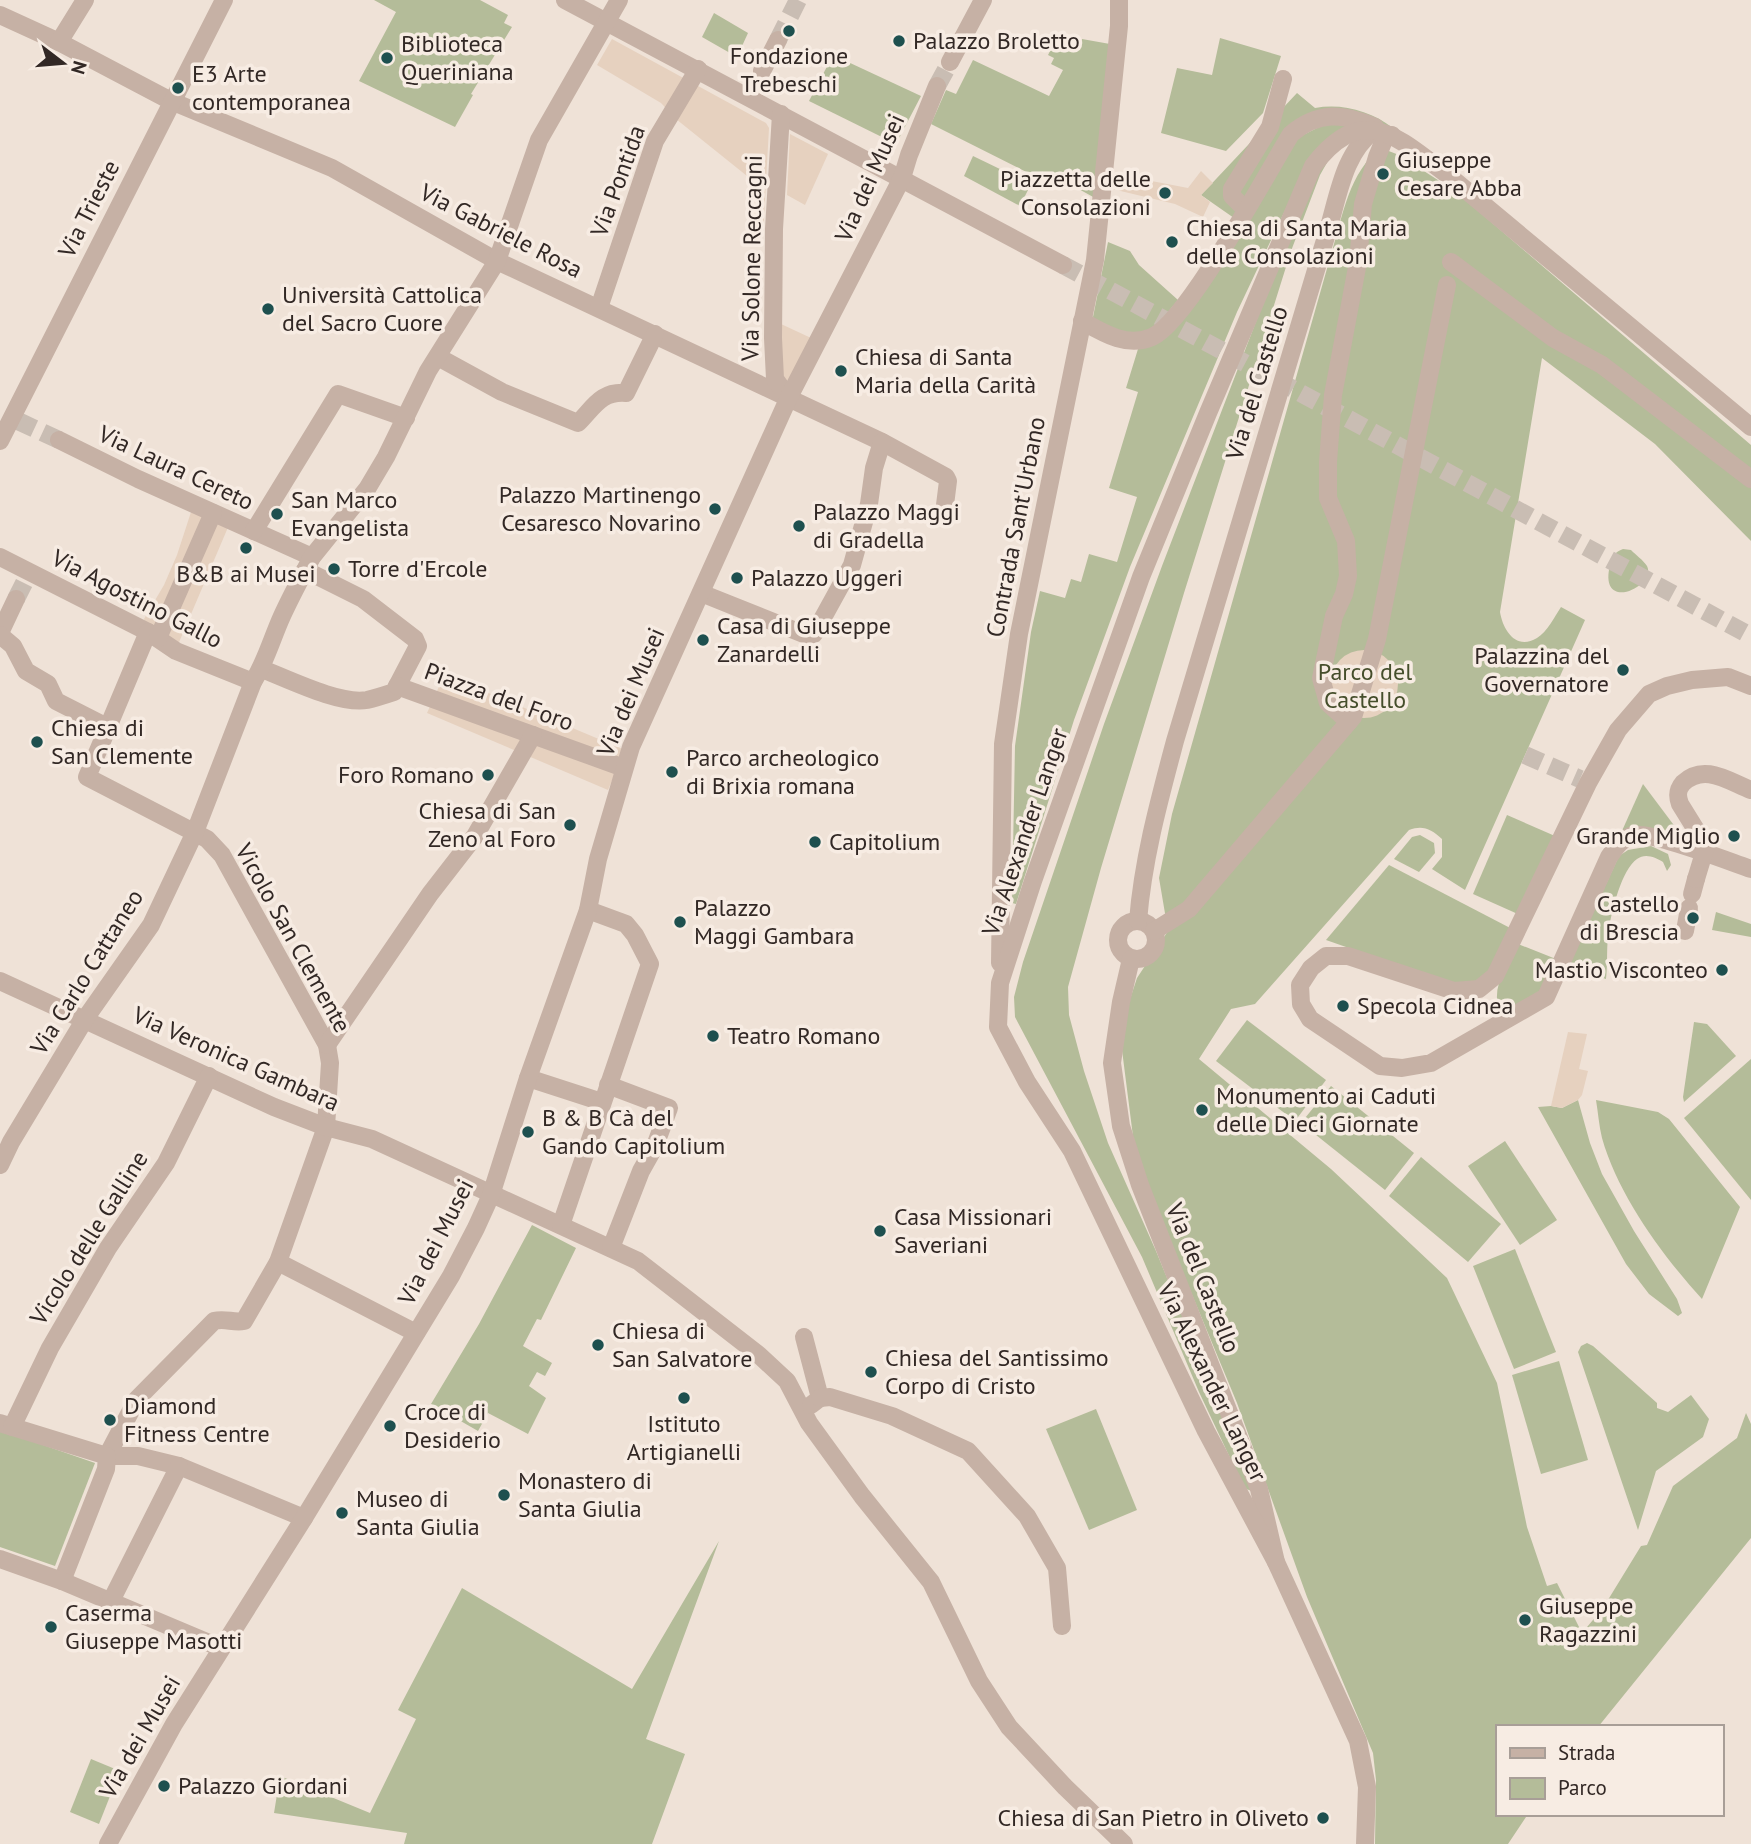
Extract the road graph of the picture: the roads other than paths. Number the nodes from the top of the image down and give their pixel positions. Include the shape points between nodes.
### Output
1 (85, 0) edge
2 (224, 0) edge
3 (565, 0) edge
4 (619, 0) edge
5 (983, 0) edge
6 (1119, 0) edge
7 (0, 16) edge
8 (608, 21) junction
9 (778, 40) tunnel mouth
10 (59, 42) junction
11 (950, 62) tunnel mouth
12 (698, 69) junction
13 (762, 71) dead end
14 (1283, 79) dead end
15 (937, 86) tunnel mouth
16 (171, 101) junction
17 (781, 114) junction
18 (1383, 132) junction
19 (902, 178) junction
20 (1245, 209) junction
21 (497, 261) junction
22 (1451, 262) dead end
23 (1063, 265) tunnel mouth
24 (1447, 285) dead end
25 (599, 308) junction
26 (1082, 321) junction
27 (654, 334) junction
28 (438, 357) junction
29 (789, 397) junction
30 (405, 418) junction
31 (9, 419) edge
32 (1751, 427) edge
33 (59, 440) tunnel mouth
34 (0, 441) edge
35 (882, 442) junction
36 (1751, 479) edge
37 (213, 513) junction
38 (944, 513) dead end
39 (254, 531) junction
40 (0, 557) edge
41 (309, 563) junction
42 (701, 593) junction
43 (16, 599) tunnel mouth
44 (0, 634) edge
45 (153, 635) junction
46 (257, 675) junction
47 (397, 686) junction
48 (1751, 686) edge
49 (1349, 722) junction
50 (109, 727) junction
51 (533, 735) junction
52 (624, 768) junction
53 (1751, 790) edge
54 (201, 835) junction
55 (1751, 869) edge
56 (588, 910) junction
57 (1138, 921) junction
58 (1154, 931) junction
59 (1685, 932) dead end
60 (1131, 959) junction
61 (0, 981) edge
62 (1000, 983) junction
63 (85, 1019) junction
64 (327, 1045) junction
65 (209, 1076) junction
66 (528, 1078) junction
67 (607, 1090) junction
68 (326, 1127) junction
69 (5, 1141) edge
70 (0, 1165) edge
71 (491, 1195) junction
72 (561, 1226) junction
73 (611, 1248) junction
74 (278, 1262) junction
75 (416, 1333) junction
76 (804, 1338) dead end
77 (820, 1398) junction
78 (803, 1412) junction
79 (6, 1425) edge
80 (107, 1456) junction
81 (179, 1466) junction
82 (304, 1518) junction
83 (0, 1559) edge
84 (1276, 1562) junction
85 (62, 1581) junction
86 (111, 1601) junction
87 (1062, 1626) dead end
88 (221, 1648) junction
89 (108, 1844) edge
90 (1124, 1844) edge
91 (1365, 1844) edge

1 - 10 street
2 - 16 street, Via Trieste
3 - 8 street
4 - 8 street, Via Carlo Cattaneo
5 - 11 street
6 - 26 street, Contrada Sant'Urbano via 1096,253
7 - 10 street, Via Gabriele Rosa
8 - 12 street
8 - 21 street, Via Carlo Cattaneo via 539,140
9 - 13 street
10 - 16 street, Via Gabriele Rosa
12 - 17 street
12 - 25 street, Via Pontida via 655,141
14 - 20 street via 1270,127 1232,188 1232,196
15 - 19 street, Via dei Musei
16 - 21 street, Via Gabriele Rosa via 332,168
16 - 31 street, Via Trieste
17 - 19 street
17 - 29 street, Via Solone Reccagni via 773,338 775,379
18 - 20 street via 1331,116 1303,123 1291,134
18 - 32 street via 1449,176
18 - 49 street via 1363,204 1358,262 1333,395 1328,462 1328,498 1346,541 1348,576 1321,678 1328,703
18 - 57 street, Via del Castello via 1361,141 1352,155 1320,256 1172,754 1141,882
18 - 62 street, Via Alexander Langer via 1339,138 1313,166 1141,577
19 - 23 street
19 - 29 street, Via dei Musei
20 - 26 street via 1181,310 1154,336 1135,341 1111,337
21 - 25 street, Via Gabriele Rosa
21 - 28 street, Via Carlo Cattaneo
22 - 36 street via 1553,338 1602,365
24 - 49 street via 1377,639
25 - 27 street, Via Gabriele Rosa
26 - 62 street, Contrada Sant'Urbano via 1019,634 1003,744
27 - 28 street via 626,393 603,397 578,423
27 - 29 street, Via Gabriele Rosa
28 - 30 street, Via Carlo Cattaneo
29 - 35 street, Via Gabriele Rosa
29 - 42 street, Via dei Musei
30 - 39 street via 338,394
30 - 41 street, Via Carlo Cattaneo via 368,489
31 - 34 street, Via Trieste
33 - 37 street, Via Laura Cereto
35 - 38 street, Via Gabriele Rosa via 946,477
35 - 42 street via 852,565 814,634 806,635
37 - 39 street, Via Laura Cereto
37 - 45 street, Vicolo San Clemente
39 - 41 street, Via Laura Cereto
40 - 45 street, Via Agostino Gallo
41 - 46 street, Via Carlo Cattaneo
41 - 47 street, Via Laura Cereto via 415,639 418,646
42 - 52 street, Via dei Musei
43 - 44 street
44 - 50 street via 13,646 26,671 48,684 57,701
45 - 46 street, Via Agostino Gallo via 176,650
45 - 50 street, Vicolo San Clemente
46 - 47 street, Via Agostino Gallo via 355,701 394,692
46 - 54 street, Via Carlo Cattaneo
47 - 51 street, Piazza del Foro
48 - 55 street via 1728,677 1667,686 1618,730 1584,781 1570,834 1495,976 1479,989 1454,991 1348,956 1326,956 1300,985 1301,1004 1310,1019 1380,1066 1431,1063 1546,997 1609,857 1621,841 1636,834 1656,838
49 - 58 street via 1189,909
50 - 54 street, Vicolo San Clemente via 87,777
51 - 52 street, Piazza del Foro
51 - 64 street via 475,836
52 - 56 street, Via dei Musei
53 - 59 street, bridge via 1707,772 1693,774 1679,787 1680,804 1706,846
54 - 63 street, Via Carlo Cattaneo via 150,925
54 - 64 street, Vicolo San Clemente via 222,855
56 - 66 street, Via dei Musei
56 - 67 street via 626,924 650,964
57 - 58 street
57 - 60 street via 1119,933 1119,949
58 - 60 street via 1152,953
60 - 84 street, Via del Castello via 1112,1063 1121,1126 1144,1197 1259,1489
61 - 63 street, Via Veronica Gambara
62 - 84 street, Via Alexander Langer via 998,1027 1072,1151 1206,1432
63 - 65 street, Via Veronica Gambara
63 - 69 street, Via Carlo Cattaneo
64 - 68 street, Vicolo San Clemente
65 - 68 street, Via Veronica Gambara
65 - 79 street, Vicolo delle Galline via 166,1163 108,1248
66 - 67 street
66 - 71 street, Via dei Musei
67 - 72 street
67 - 73 street via 669,1108
68 - 71 street, Via Veronica Gambara via 372,1139
68 - 74 street, Vicolo San Clemente
69 - 70 street, Via Carlo Cattaneo
71 - 72 street, Via Veronica Gambara
71 - 75 street, Via dei Musei
72 - 73 street, Via Veronica Gambara
73 - 78 street, Via Veronica Gambara via 638,1261 759,1355 787,1381
74 - 75 street, Via dei Musei
74 - 80 street, Vicolo San Clemente via 244,1321 214,1321 137,1399
75 - 82 street, Via dei Musei
76 - 77 street
77 - 78 street
77 - 87 street via 892,1416 968,1451 1027,1516 1057,1568
78 - 90 street, Via Veronica Gambara via 931,1582 979,1681 1009,1727
79 - 80 street
80 - 81 street via 138,1456
80 - 85 street
81 - 82 street
81 - 86 street
82 - 88 street, Via dei Musei
83 - 85 street
84 - 91 street, Via del Castello via 1357,1741 1367,1787
85 - 86 street
86 - 88 street
88 - 89 street, Via dei Musei

